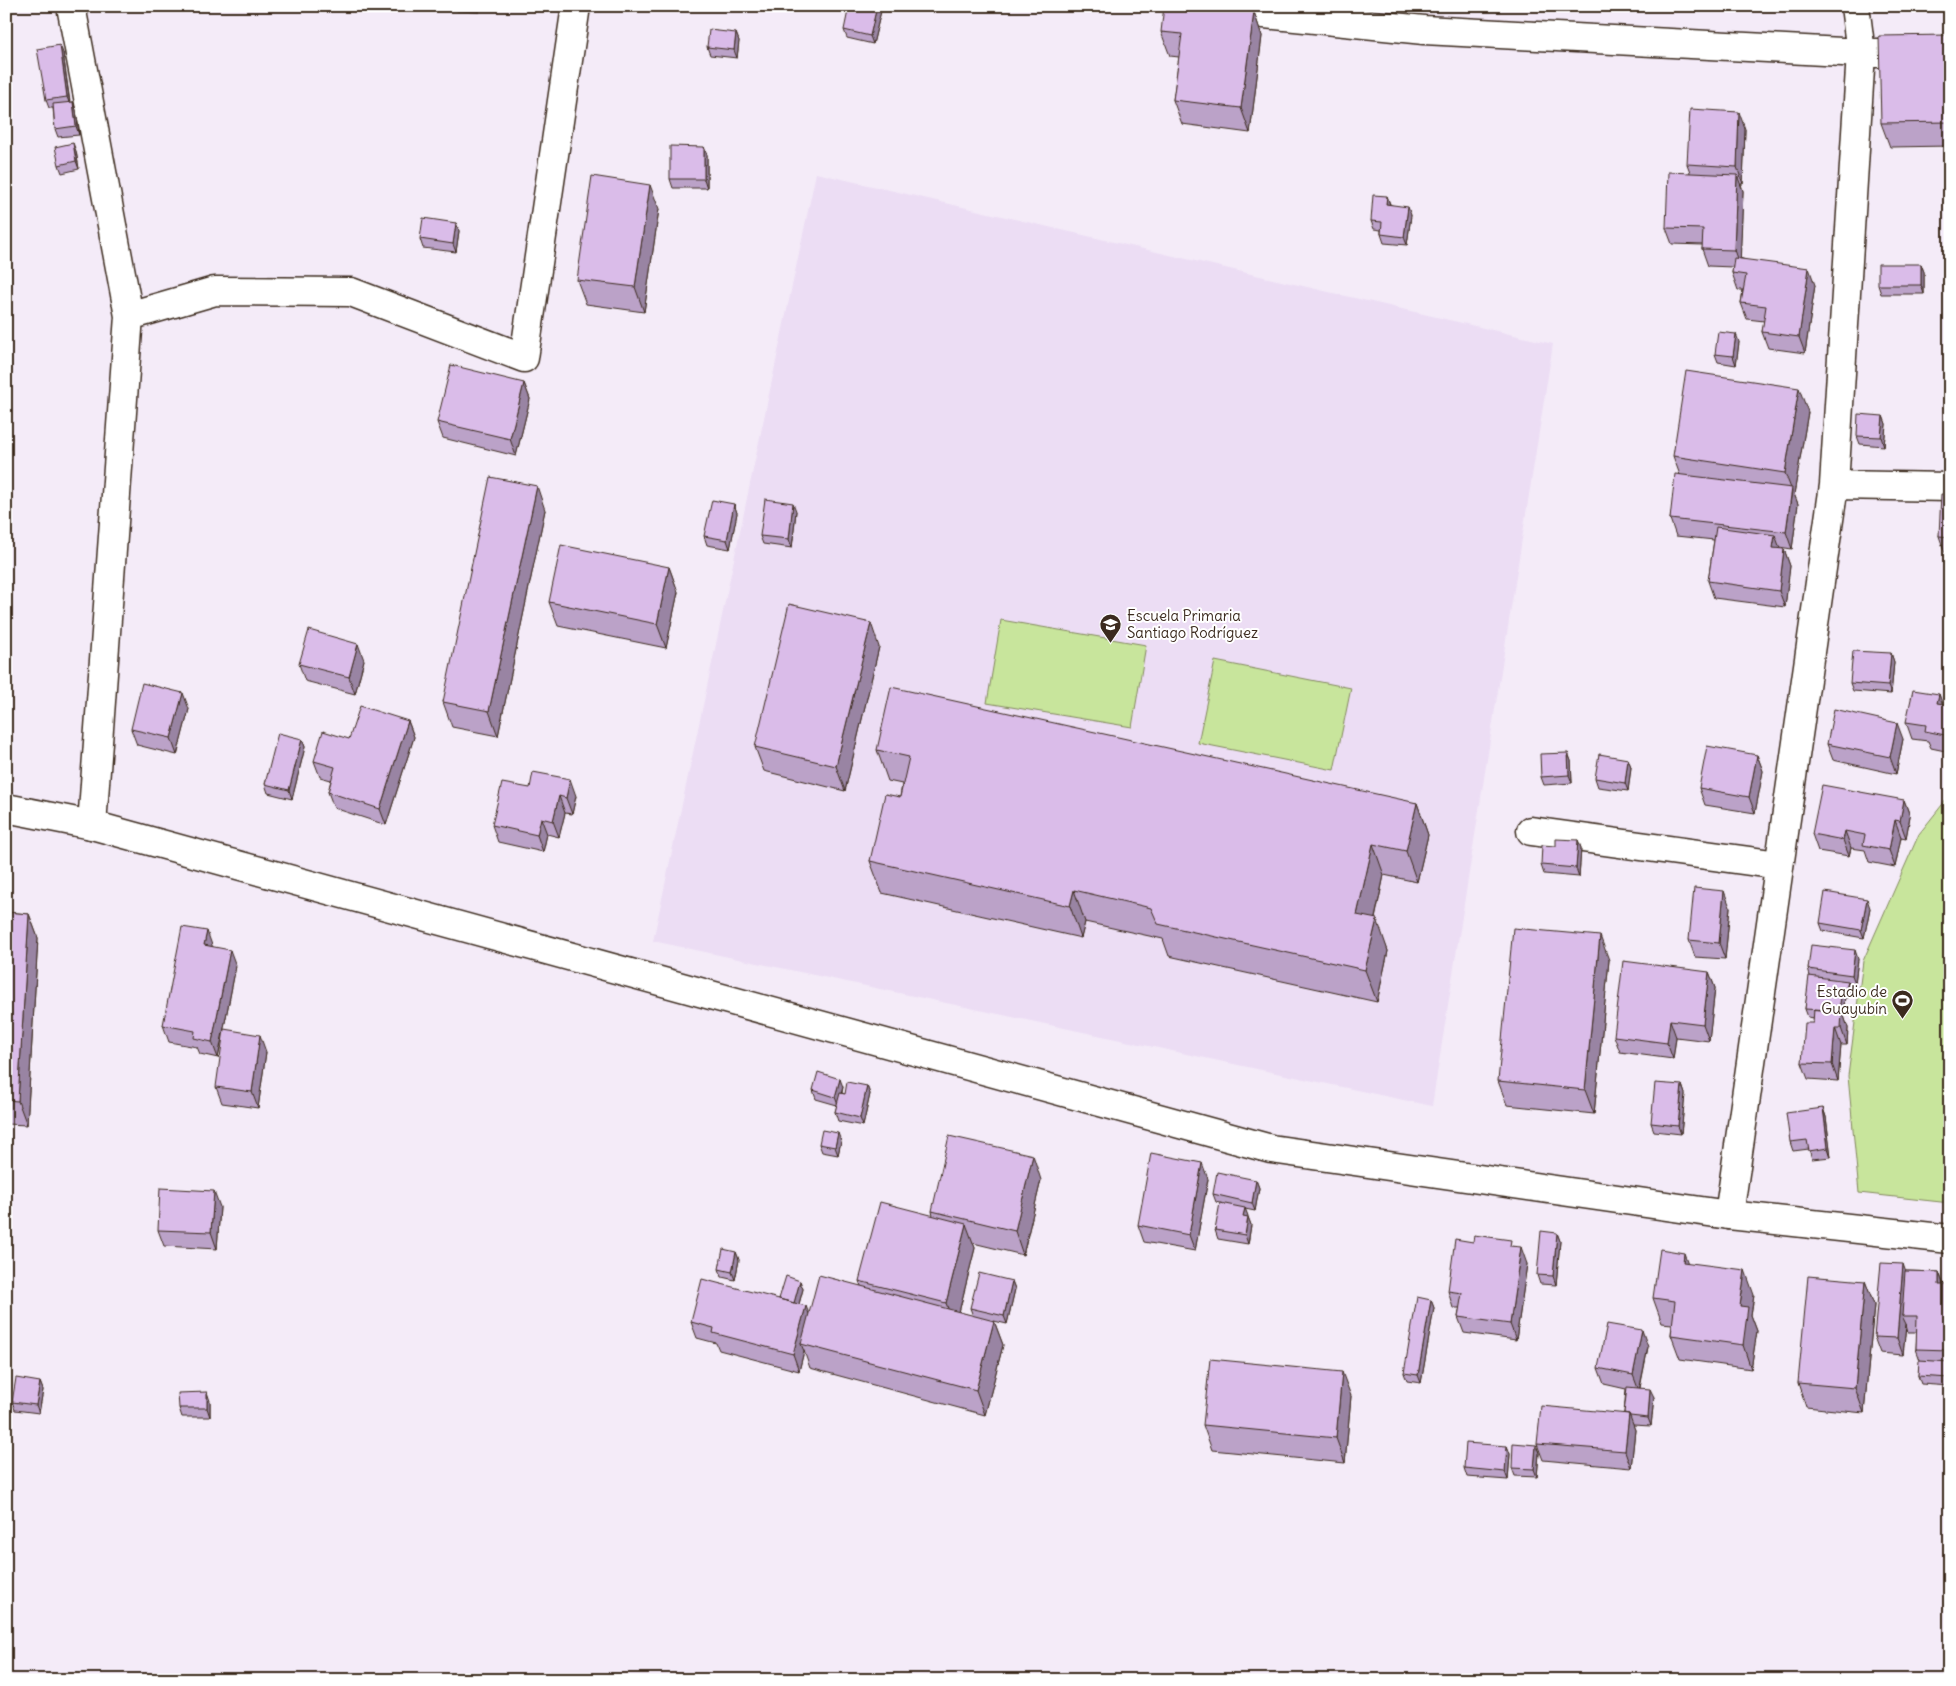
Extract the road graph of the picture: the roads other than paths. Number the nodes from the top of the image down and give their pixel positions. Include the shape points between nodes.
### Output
1 (71, 6) edge
2 (576, 6) edge
3 (1184, 6) edge
4 (1855, 6) edge
5 (1424, 18) edge
6 (1861, 53) junction
7 (1950, 53) edge
8 (129, 316) junction
9 (1834, 485) junction
10 (1950, 487) edge
11 (6, 808) edge
12 (92, 825) junction
13 (1531, 831) dead end
14 (1779, 866) junction
15 (1729, 1215) junction
16 (1950, 1239) edge

1 - 8 street
2 - 8 street via 524,358 352,292 215,291
3 - 5 street
4 - 6 street
5 - 6 street
6 - 7 street
6 - 9 street
8 - 12 street
9 - 10 street
9 - 14 street
11 - 12 street
12 - 15 street via 1271,1149
13 - 14 street
14 - 15 street
15 - 16 street

